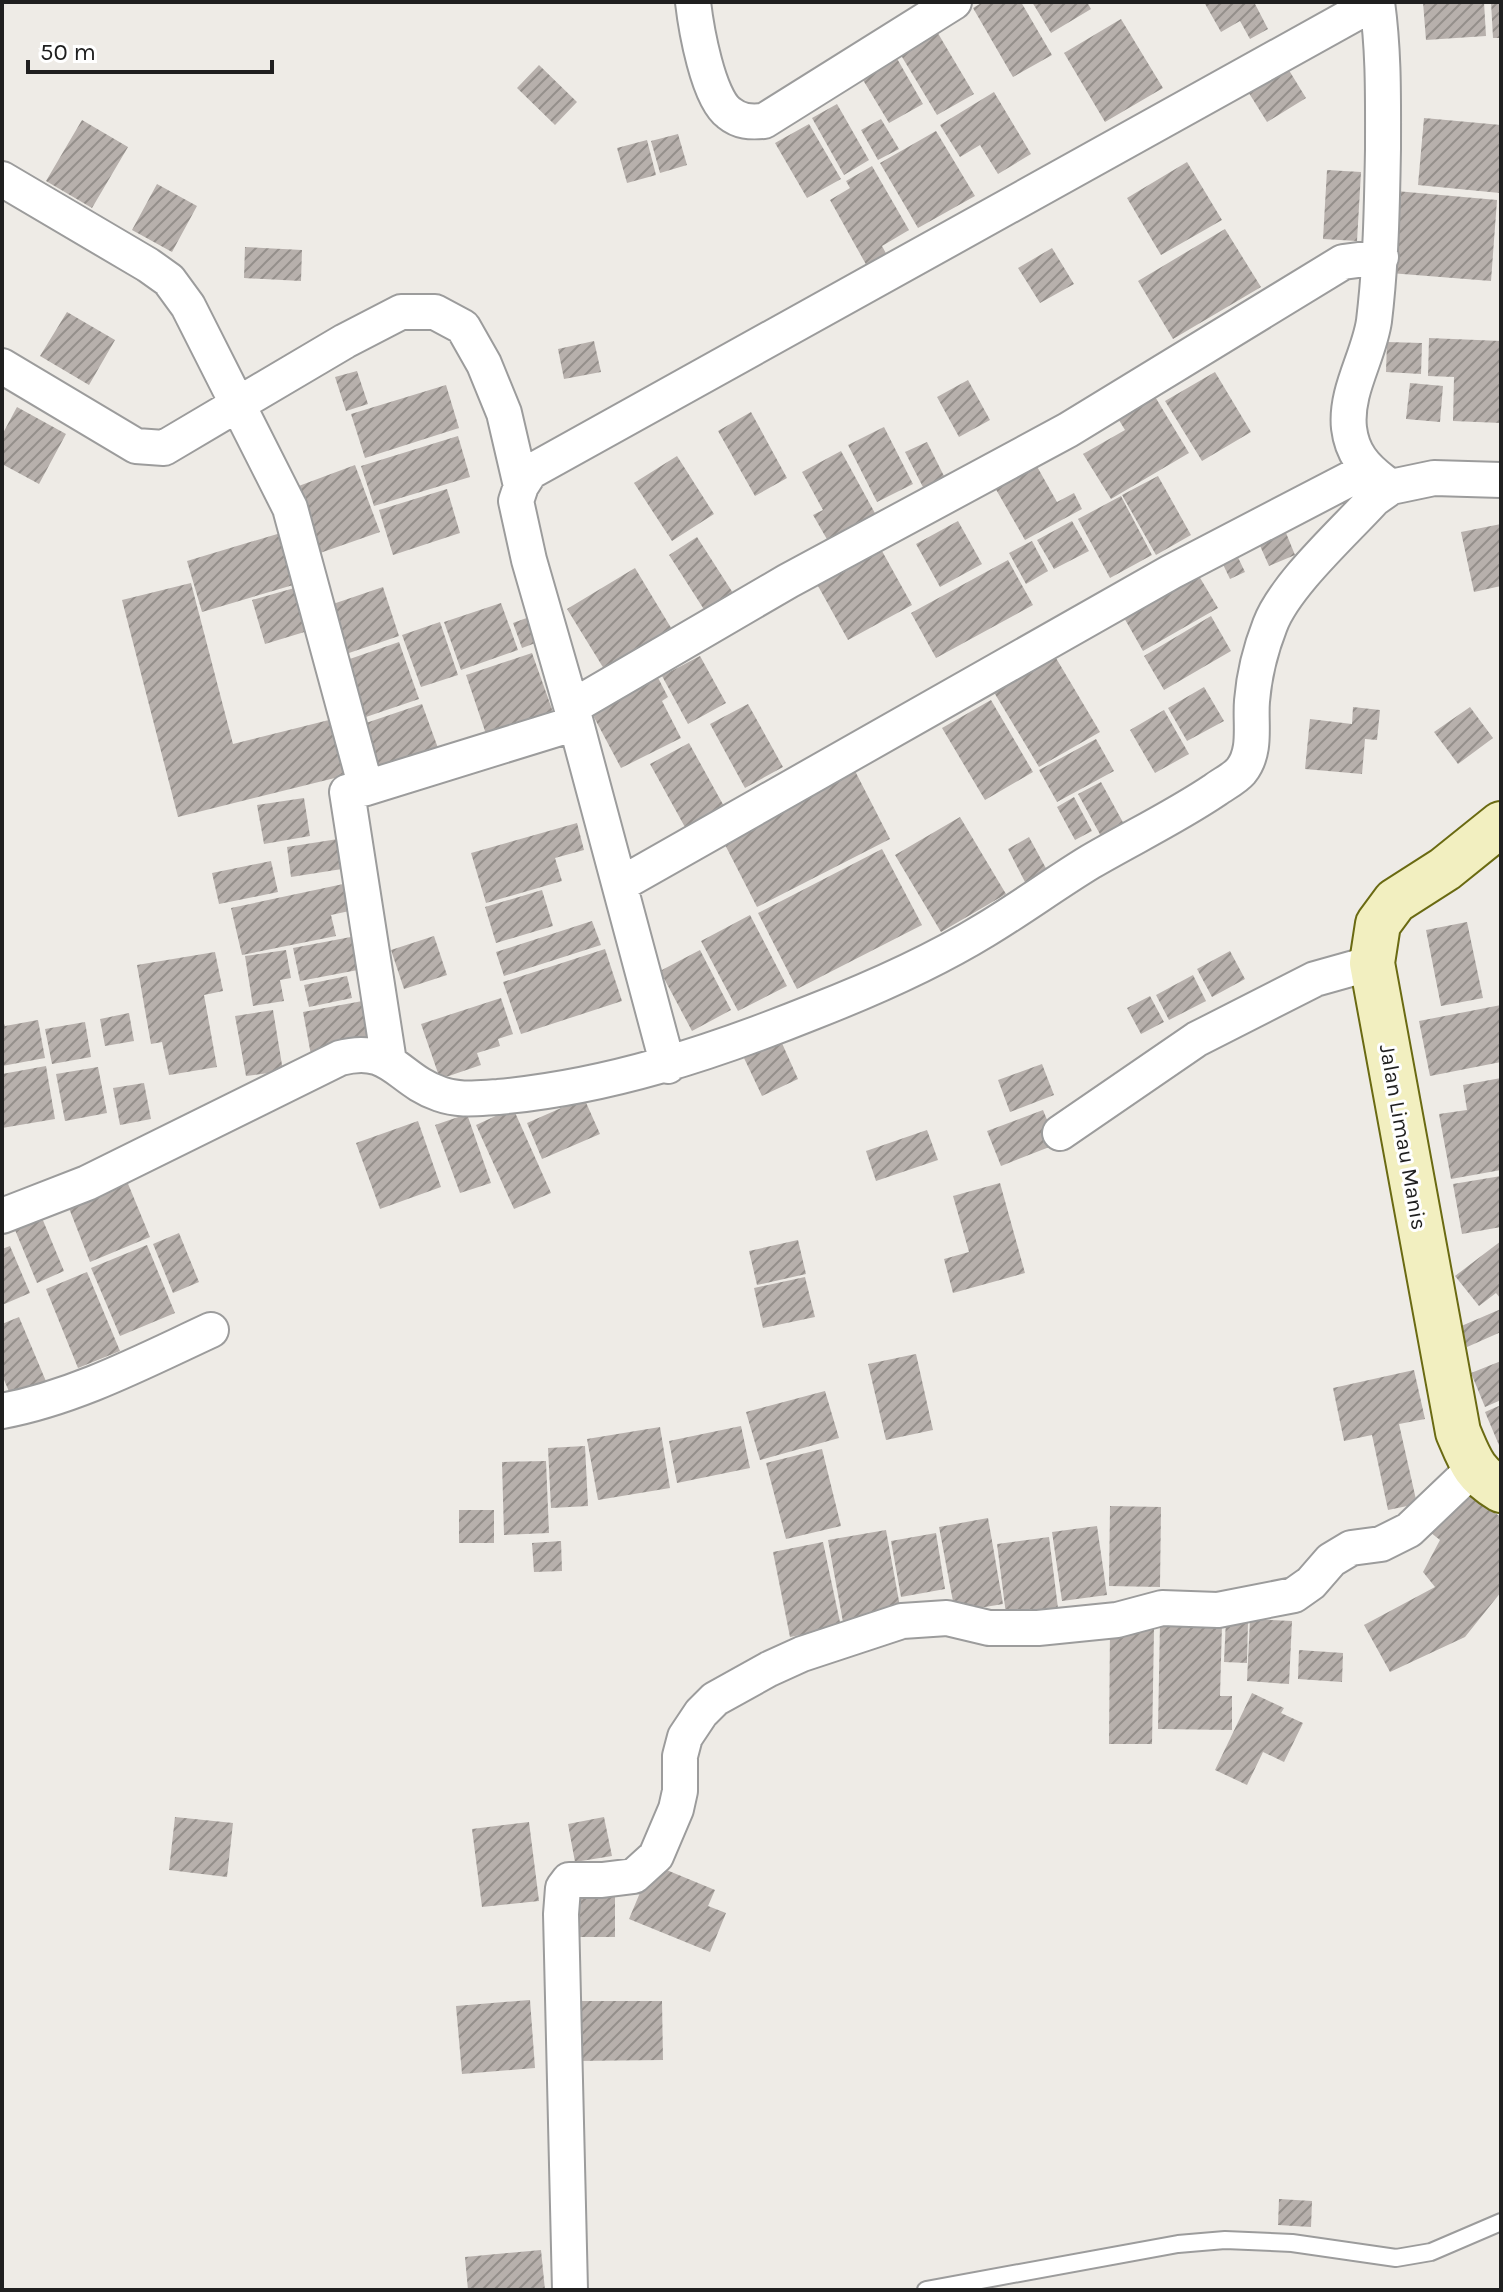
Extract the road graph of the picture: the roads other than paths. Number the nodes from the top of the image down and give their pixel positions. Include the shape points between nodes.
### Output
1 (693, 2) edge
2 (954, 2) edge
3 (1376, 2) edge
4 (2, 179) edge
5 (1381, 257) junction
6 (2, 366) edge
7 (239, 404) junction
8 (1379, 478) junction
9 (1501, 480) edge
10 (521, 486) junction
11 (574, 715) junction
12 (366, 788) junction
13 (1501, 824) edge
14 (621, 884) junction
15 (1372, 963) junction
16 (389, 1062) junction
17 (668, 1066) junction
18 (1060, 1133) dead end
19 (2, 1216) edge
20 (211, 1330) dead end
21 (2, 1411) edge
22 (1487, 1479) edge
23 (1501, 2222) edge
24 (570, 2290) edge
25 (926, 2290) edge

1 - 2 street via 716,98 745,122 764,121
3 - 5 street via 1384,52
3 - 10 street via 666,394 530,472
4 - 7 street via 169,280
5 - 8 street via 1373,328 1351,401 1349,426 1354,452
5 - 11 street via 1343,262 1068,430 788,581
6 - 7 street via 136,446 164,448
7 - 10 street via 401,312 435,312 463,327 484,364 504,413
7 - 12 street via 290,508
8 - 9 street
8 - 14 street via 1171,572
8 - 17 street via 1374,499 1286,595 1270,623 1252,701 1249,756 1241,771 983,931 912,969
10 - 11 street via 516,501 529,560
11 - 12 street
11 - 14 street
12 - 16 street via 347,792
13 - 15 street, Jalan Limau Manis via 1395,901 1378,924
14 - 17 street
15 - 18 street via 1315,979 1197,1039
15 - 22 street, Jalan Limau Manis via 1458,1432
16 - 17 street via 416,1083 464,1100 564,1089
16 - 19 street via 366,1054 340,1058 87,1183
20 - 21 street via 104,1380
22 - 24 street via 1409,1530 1381,1544 1351,1548 1331,1560 1294,1595 1218,1610 1162,1608 1117,1620 1038,1628 989,1628 947,1618 902,1621 802,1654 715,1699 685,1737 676,1809 656,1856 634,1876 569,1880 563,1888
23 - 25 lane via 1431,2252 1396,2258 1292,2243 1225,2240

